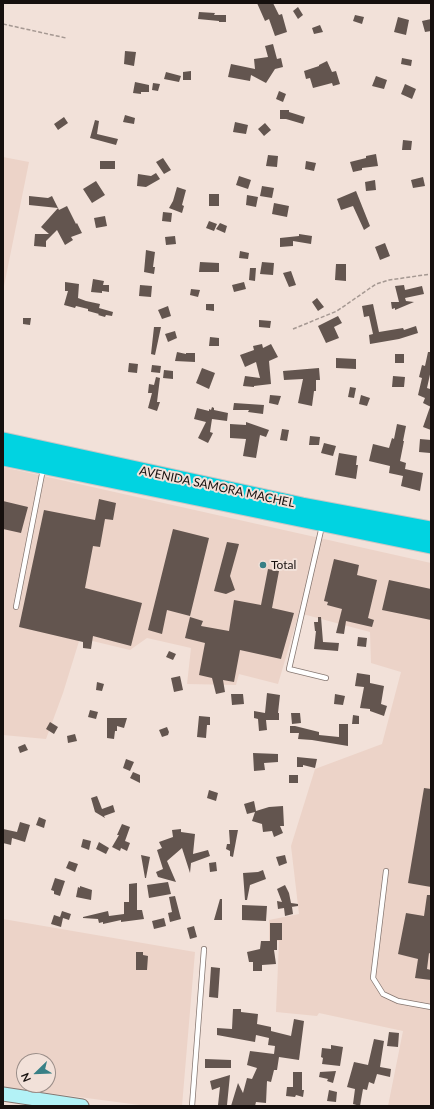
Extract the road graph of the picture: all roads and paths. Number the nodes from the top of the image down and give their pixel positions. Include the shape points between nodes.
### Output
1 (3, 24) edge
2 (66, 38) dead end
3 (431, 274) edge
4 (294, 329) dead end
5 (3, 441) edge
6 (3, 457) edge
7 (44, 465) junction
8 (323, 522) junction
9 (431, 530) edge
10 (431, 545) edge
11 (16, 606) dead end
12 (326, 678) dead end
13 (386, 871) dead end
14 (204, 949) dead end
15 (431, 1007) edge
16 (3, 1094) edge
17 (82, 1106) edge
18 (192, 1106) edge

1 - 2 path
3 - 4 path via 376,284 337,311
5 - 9 highway, AVENIDA SAMORA MACHEL via 302,506
6 - 7 highway, AVENIDA SAMORA MACHEL
7 - 8 highway, AVENIDA SAMORA MACHEL
7 - 11 lane
8 - 10 highway, AVENIDA SAMORA MACHEL
8 - 12 lane via 289,669
13 - 15 lane via 372,978 384,994 398,1001
14 - 18 lane
16 - 17 main road

